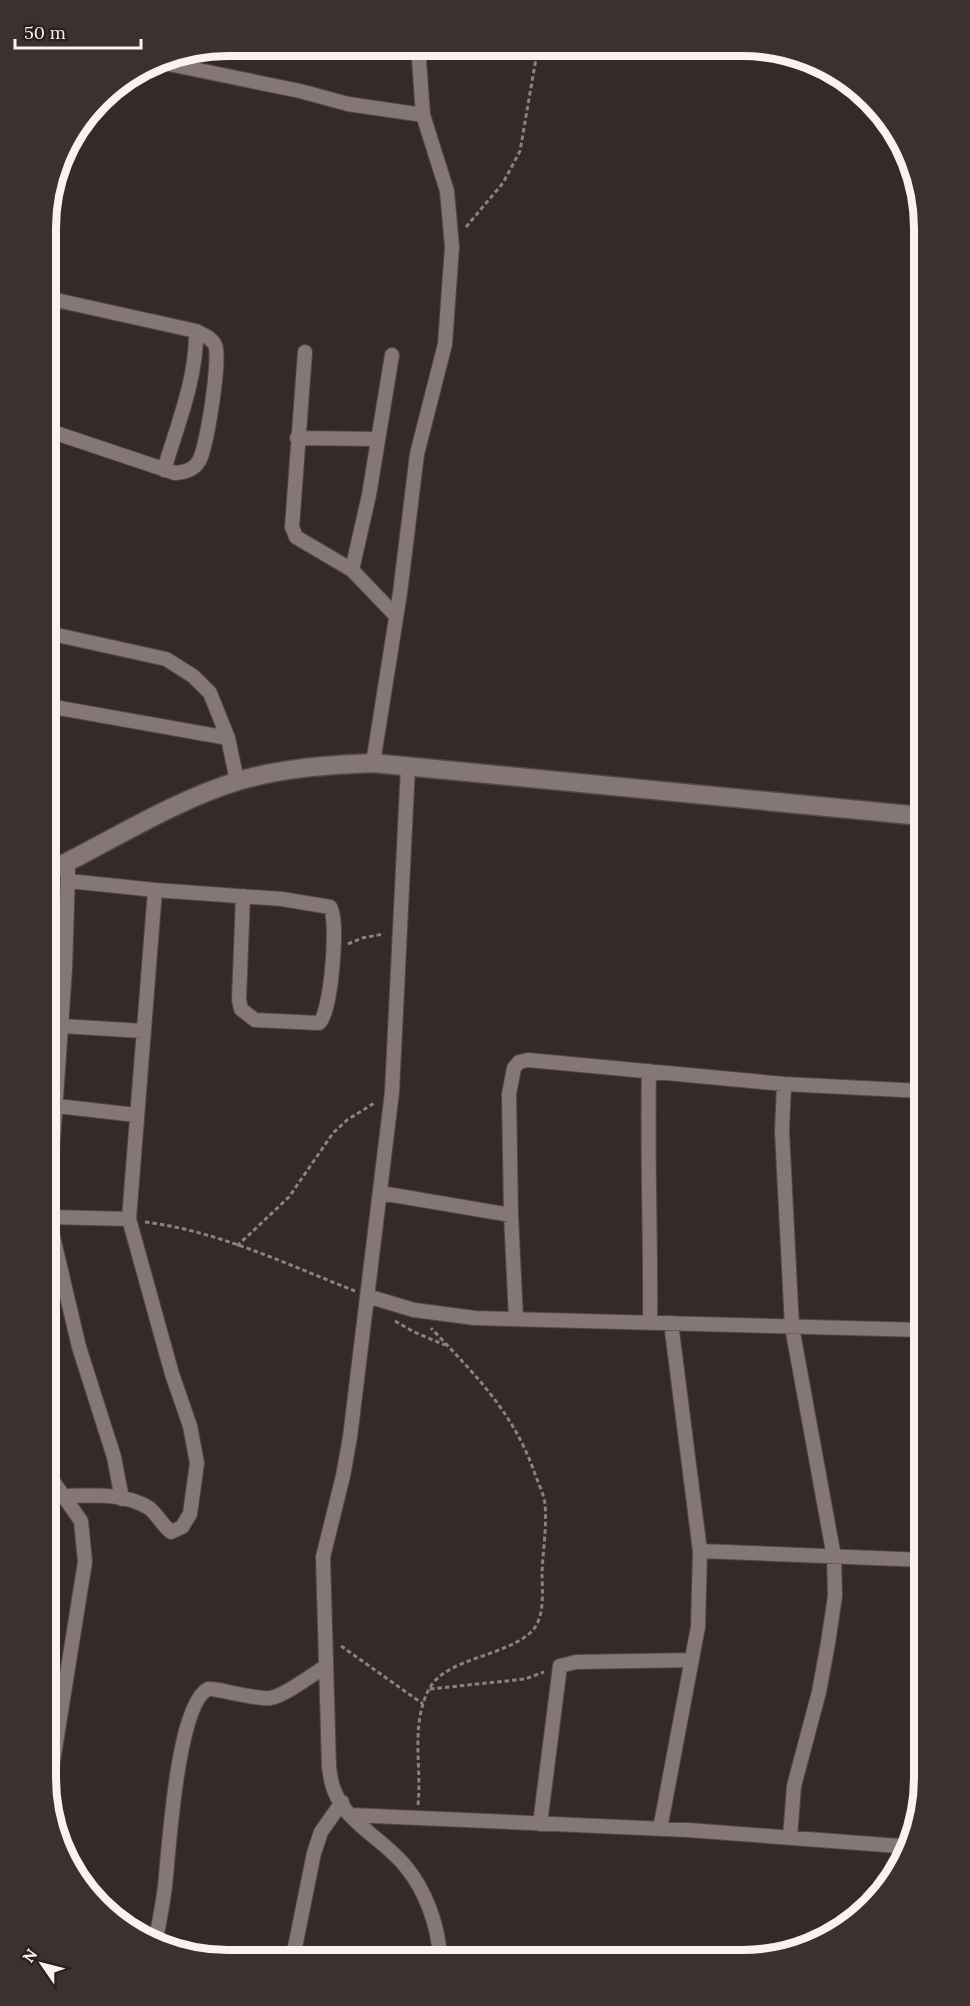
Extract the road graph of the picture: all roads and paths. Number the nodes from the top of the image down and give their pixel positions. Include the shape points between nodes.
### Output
1 (419, 56) edge
2 (536, 56) edge
3 (173, 65) edge
4 (423, 115) junction
5 (452, 247) junction
6 (56, 300) edge
7 (196, 332) junction
8 (304, 352) dead end
9 (392, 355) dead end
10 (56, 433) edge
11 (297, 438) junction
12 (376, 439) junction
13 (164, 470) junction
14 (352, 570) junction
15 (396, 616) junction
16 (56, 635) edge
17 (56, 707) edge
18 (228, 738) junction
19 (373, 763) junction
20 (408, 766) junction
21 (237, 781) junction
22 (914, 815) edge
23 (56, 872) edge
24 (68, 872) junction
25 (155, 891) junction
26 (243, 896) junction
27 (398, 933) junction
28 (332, 960) junction
29 (56, 1006) edge
30 (62, 1026) junction
31 (143, 1031) junction
32 (649, 1071) junction
33 (784, 1084) junction
34 (914, 1091) edge
35 (392, 1092) junction
36 (57, 1106) junction
37 (136, 1115) junction
38 (56, 1119) edge
39 (381, 1193) junction
40 (511, 1215) junction
41 (56, 1216) edge
42 (129, 1220) junction
43 (237, 1246) junction
44 (56, 1249) edge
45 (373, 1298) junction
46 (414, 1310) junction
47 (516, 1319) junction
48 (650, 1323) junction
49 (671, 1323) junction
50 (792, 1327) junction
51 (914, 1330) edge
52 (447, 1346) junction
53 (56, 1485) edge
54 (56, 1496) edge
55 (65, 1497) junction
56 (122, 1499) junction
57 (700, 1551) junction
58 (834, 1557) junction
59 (914, 1560) edge
60 (324, 1636) junction
61 (692, 1660) junction
62 (560, 1666) junction
63 (325, 1667) junction
64 (430, 1689) junction
65 (423, 1704) junction
66 (56, 1743) edge
67 (342, 1802) junction
68 (351, 1815) junction
69 (416, 1819) junction
70 (540, 1824) junction
71 (660, 1828) junction
72 (790, 1837) junction
73 (900, 1846) edge
74 (157, 1935) edge
75 (294, 1950) edge
76 (440, 1950) edge

1 - 4 street
2 - 5 path via 520,151 503,183
3 - 4 street via 348,104
4 - 5 street via 447,191
5 - 15 street via 445,344 417,454
6 - 7 street
7 - 13 street via 188,390
7 - 13 street via 208,337 217,355 211,412 199,461 189,471
8 - 11 street
9 - 12 street
10 - 13 street
11 - 12 street
11 - 14 street via 292,527 296,537
12 - 14 street via 369,495
14 - 15 street
15 - 19 street
16 - 18 street via 166,659 193,676 210,693
17 - 18 street
18 - 21 street
19 - 20 street
19 - 21 street via 311,765
20 - 22 street
20 - 27 street
21 - 24 street via 141,824
23 - 24 street
24 - 25 street
24 - 29 street
25 - 26 street
25 - 31 street
26 - 28 street via 330,907 334,917
26 - 28 street via 239,1000 247,1015 255,1020 319,1023 327,1011
27 - 28 path via 347,944
27 - 35 street
29 - 30 street
30 - 31 street
30 - 36 street
31 - 37 street
32 - 33 street
32 - 40 street via 519,1062 509,1094
32 - 48 street
33 - 34 street
33 - 50 street via 782,1131
35 - 39 street
35 - 43 path via 333,1133 289,1197
36 - 37 street
36 - 38 street
37 - 42 street
39 - 40 street
39 - 45 street
40 - 47 street
41 - 42 street
42 - 43 path via 180,1226
42 - 56 street via 194,1443 197,1480 190,1514 176,1531 167,1529 150,1509
43 - 45 path
44 - 56 street via 79,1347 114,1457
45 - 46 street
45 - 52 path via 394,1321
45 - 60 street via 344,1476 323,1557
46 - 47 street via 443,1316
46 - 52 path
47 - 48 street
48 - 49 street
49 - 50 street
49 - 57 street
50 - 51 street
50 - 58 street
52 - 64 path via 495,1397 513,1424 536,1476 545,1502 542,1611 532,1631 511,1646 454,1668 438,1677
53 - 55 street
54 - 55 street
55 - 56 street
55 - 66 street via 81,1521 85,1562
57 - 58 street
57 - 61 street via 698,1627
58 - 59 street
58 - 72 street via 835,1596 828,1643 794,1786
60 - 63 street
60 - 65 path
61 - 62 street via 576,1662
61 - 71 street
62 - 64 path via 525,1679
62 - 70 street
63 - 67 street via 329,1767 334,1791
63 - 74 street via 271,1698 232,1694 212,1687 200,1696 189,1718 176,1777
64 - 65 path
65 - 69 path via 417,1736 420,1782
67 - 68 street
67 - 75 street via 321,1832 314,1853
68 - 69 street
68 - 76 street via 406,1867 428,1904
69 - 70 street
70 - 71 street
71 - 72 street
72 - 73 street

